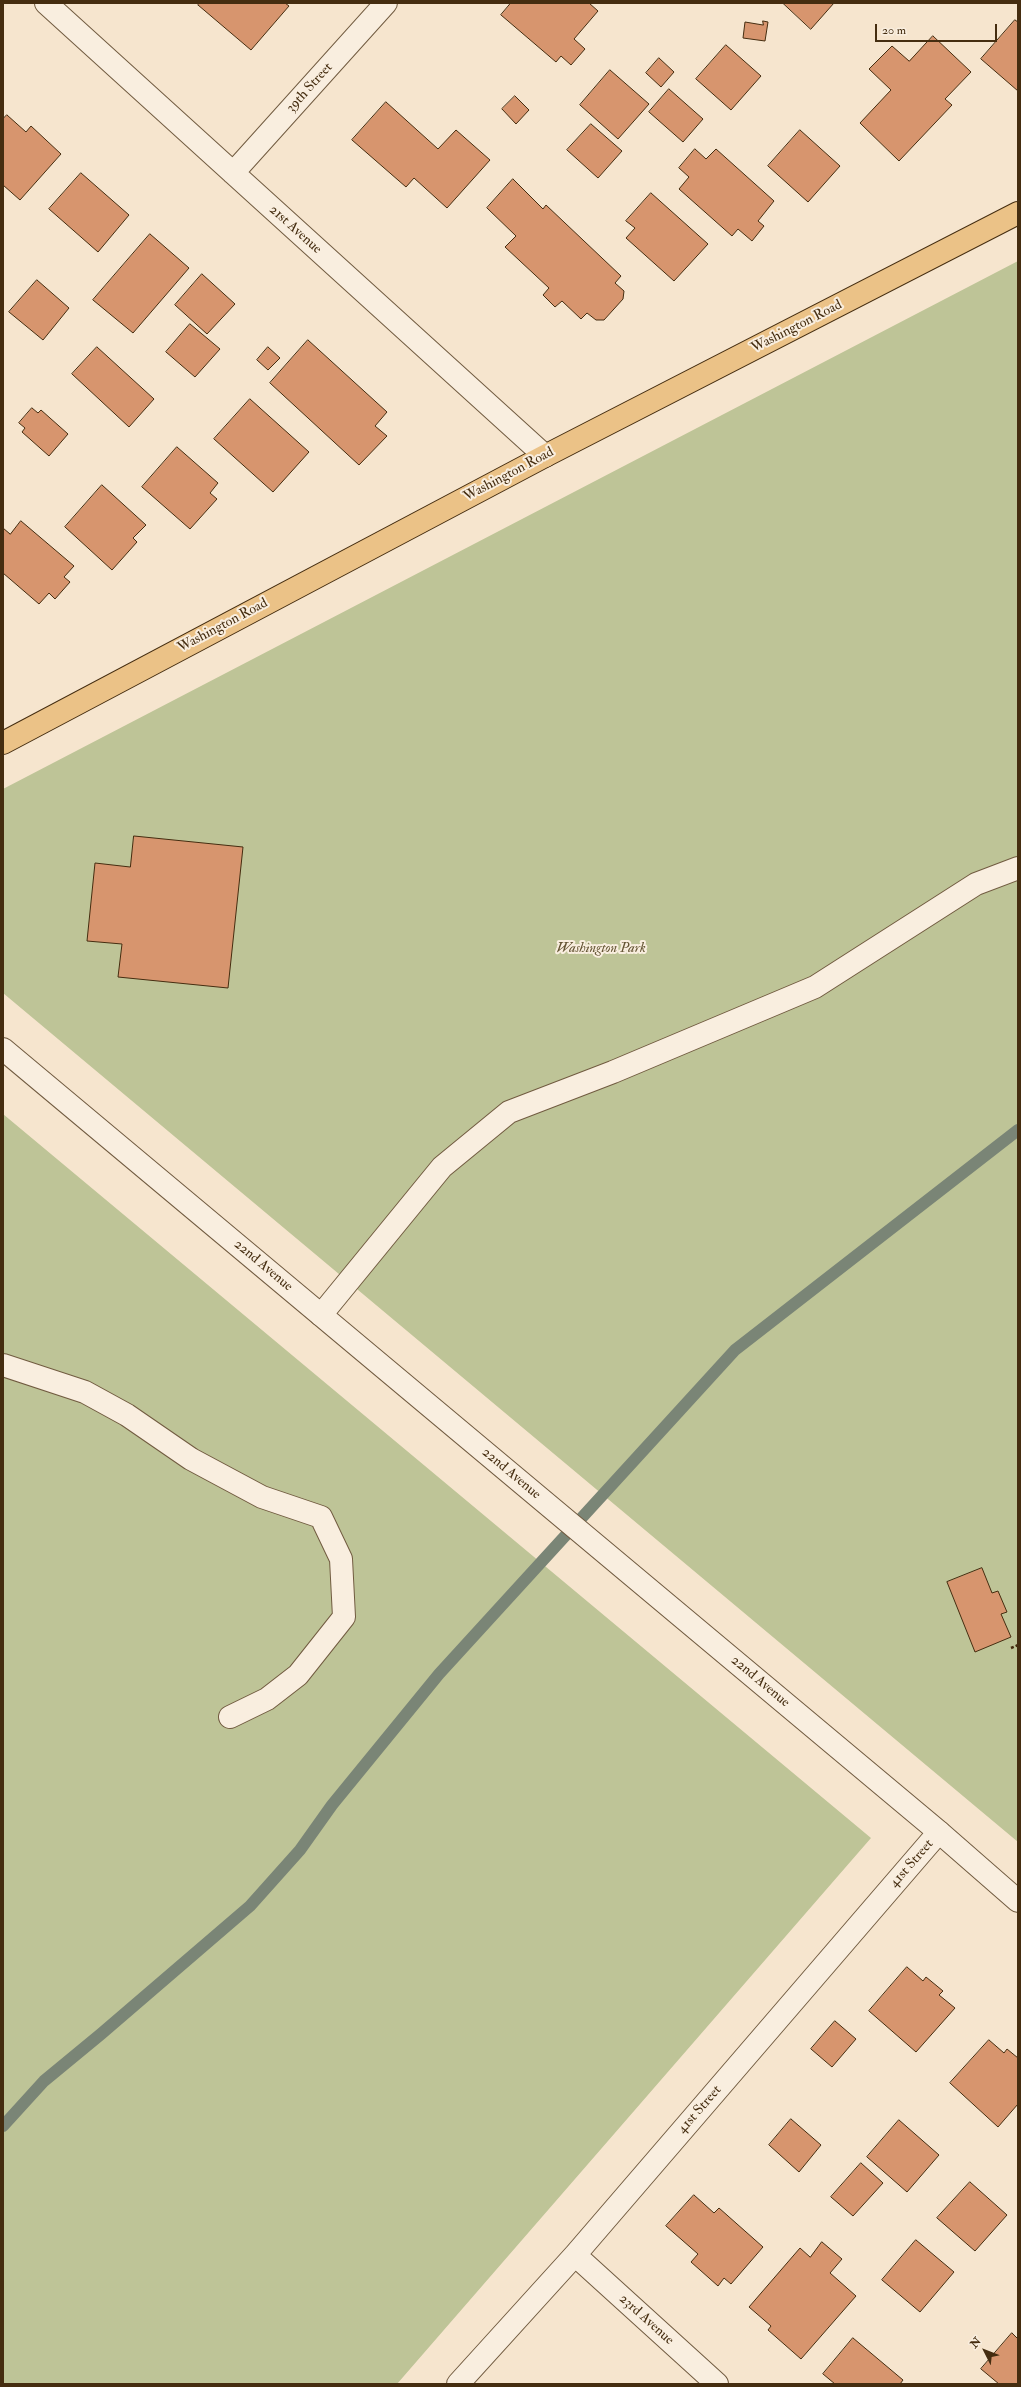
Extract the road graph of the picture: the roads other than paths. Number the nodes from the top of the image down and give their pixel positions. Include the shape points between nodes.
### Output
1 (46, 3) edge
2 (386, 3) edge
3 (233, 173) junction
4 (1018, 213) edge
5 (545, 456) junction
6 (3, 743) edge
7 (1018, 868) edge
8 (3, 1049) edge
9 (321, 1315) junction
10 (3, 1365) edge
11 (230, 1717) dead end
12 (939, 1832) junction
13 (1018, 1901) edge
14 (575, 2255) junction
15 (458, 2384) edge
16 (717, 2384) edge

1 - 3 street, 21st Avenue
2 - 3 street, 39th Street
3 - 5 street, 21st Avenue
4 - 5 main road, Washington Road
5 - 6 main road, Washington Road
7 - 9 street via 976,884 815,987 613,1072 509,1112 442,1167
8 - 9 street, 22nd Avenue
9 - 12 street, 22nd Avenue
10 - 11 street via 85,1392 127,1415 191,1459 262,1497 321,1517 341,1559 344,1617 298,1675 267,1699
12 - 13 street, 22nd Avenue
12 - 14 street, 41st Street
14 - 15 street, 41st Street
14 - 16 street, 23rd Avenue

